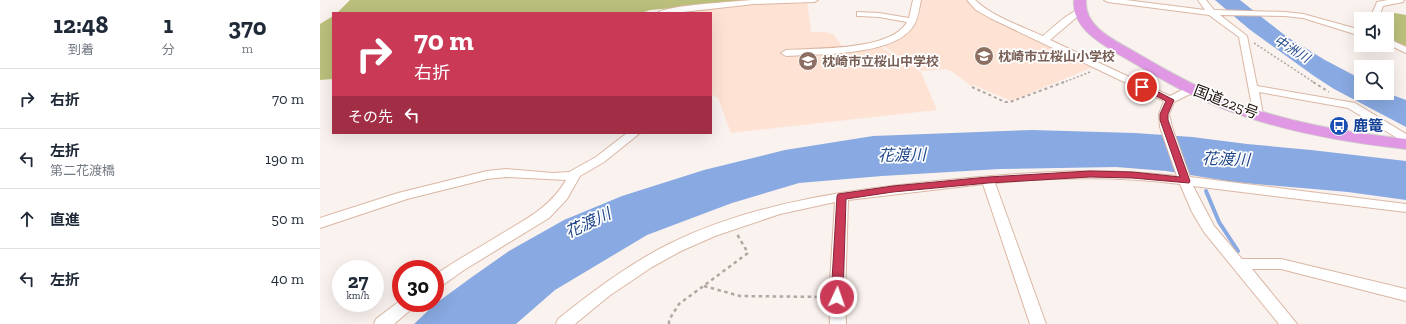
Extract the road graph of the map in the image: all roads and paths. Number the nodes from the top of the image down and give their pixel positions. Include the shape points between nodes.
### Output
1 (814, 0) edge
2 (917, 0) edge
3 (972, 0) edge
4 (1108, 0) edge
5 (1202, 0) edge
6 (1400, 0) edge
7 (1388, 2) junction
8 (1080, 6) edge
9 (1406, 7) edge
10 (667, 12) edge
11 (1377, 12) edge
12 (1216, 13) junction
13 (860, 14) dead end
14 (912, 21) junction
15 (1354, 31) edge
16 (1243, 36) junction
17 (1043, 41) junction
18 (1394, 44) edge
19 (1406, 50) edge
20 (786, 53) dead end
21 (1100, 68) junction
22 (972, 87) dead end
23 (1253, 88) junction
24 (1192, 89) junction
25 (1332, 94) dead end
26 (1170, 100) junction
27 (1258, 115) junction
28 (633, 134) edge
29 (1406, 139) edge
30 (1406, 144) edge
31 (575, 174) junction
32 (988, 180) junction
33 (1185, 180) junction
34 (842, 196) junction
35 (1406, 208) edge
36 (320, 223) edge
37 (732, 225) junction
38 (1237, 264) junction
39 (444, 277) edge
40 (704, 286) junction
41 (1406, 295) edge
42 (837, 297) junction
43 (397, 312) edge
44 (382, 324) edge
45 (564, 324) edge
46 (669, 324) edge
47 (838, 324) edge
48 (1038, 324) edge
49 (1289, 324) edge

1 - 10 street via 754,2
2 - 14 street via 916,13
3 - 17 street via 993,16
4 - 12 street via 1180,11
5 - 12 street
6 - 7 street
7 - 9 street
7 - 11 street via 1380,4
8 - 17 street via 1075,14
8 - 24 highway, 国道225号 via 1081,16 1108,42
12 - 15 street via 1285,14 1320,20
12 - 16 street
13 - 14 street
14 - 20 street via 895,37 874,46
16 - 23 street
16 - 25 path
17 - 21 street
18 - 19 street
21 - 22 path via 1010,102
21 - 26 street
23 - 27 street
23 - 29 street via 1351,105
24 - 26 street
24 - 27 highway, 国道225号
26 - 33 street via 1164,114 1166,127
27 - 30 highway, 国道225号 via 1328,133
28 - 31 street via 599,160
31 - 36 street via 564,177 511,172 488,174 391,200
31 - 39 street via 556,205 544,215
32 - 33 street via 1090,174
32 - 34 street
32 - 48 street
33 - 35 street
33 - 38 street via 1209,229
34 - 37 street
34 - 42 street
37 - 40 path via 748,253
37 - 45 street via 676,247 645,264
38 - 41 street via 1281,264
38 - 49 street
40 - 42 path via 740,296
40 - 46 path via 679,304
42 - 47 street
43 - 44 street

